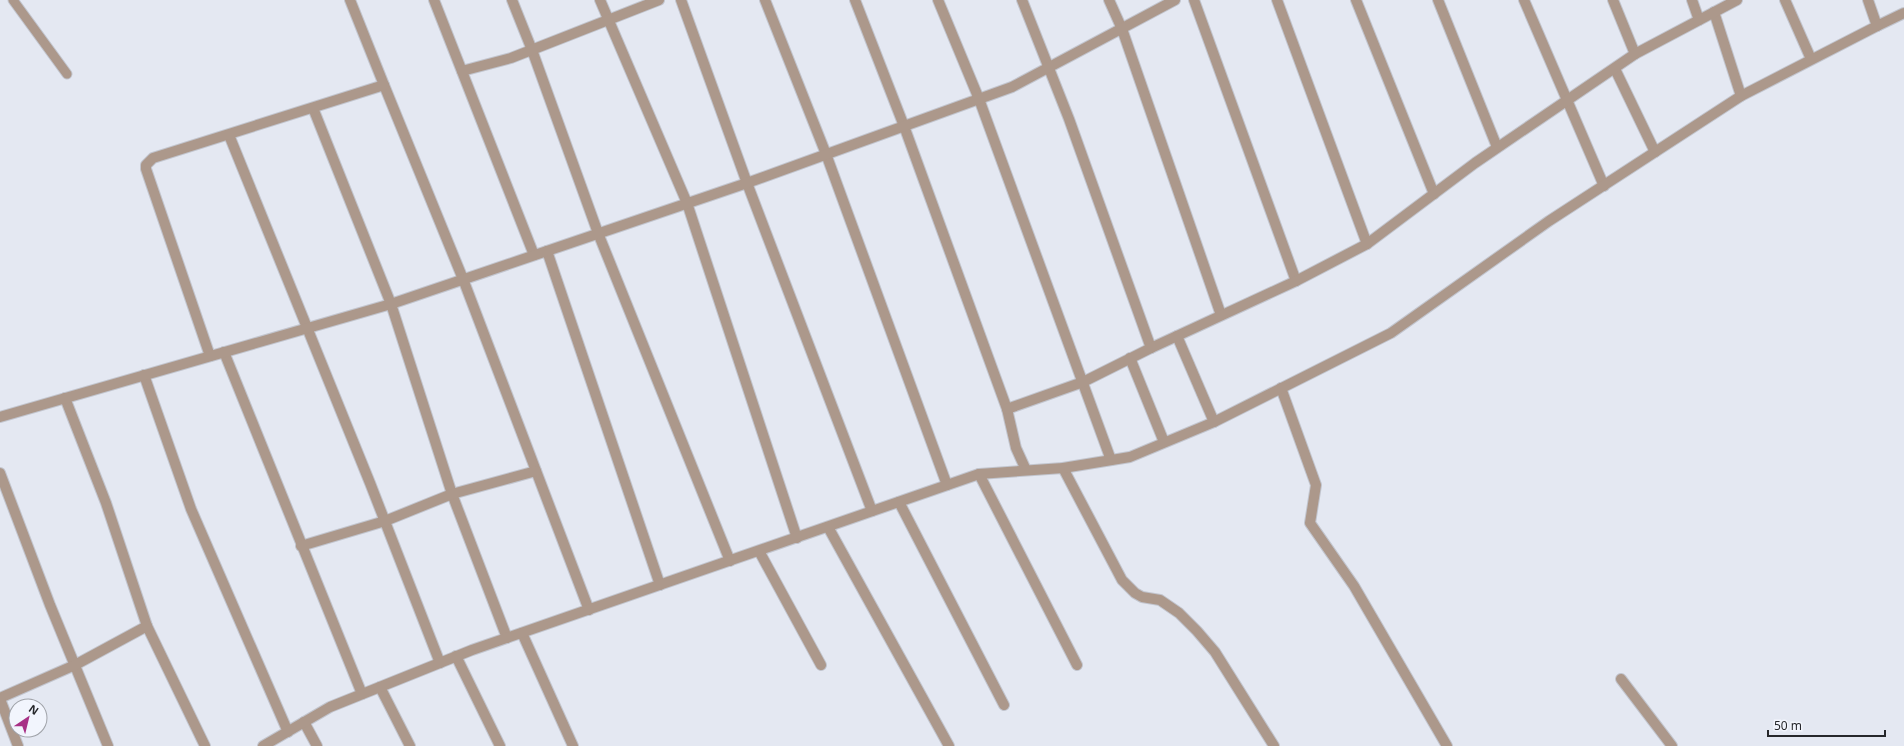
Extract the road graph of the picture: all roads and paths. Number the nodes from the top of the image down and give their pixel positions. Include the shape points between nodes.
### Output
1 (14, 0) edge
2 (350, 0) edge
3 (434, 0) edge
4 (512, 0) edge
5 (600, 0) edge
6 (659, 0) edge
7 (681, 0) edge
8 (765, 0) edge
9 (855, 0) edge
10 (938, 0) edge
11 (1022, 0) edge
12 (1109, 0) edge
13 (1176, 0) edge
14 (1194, 0) edge
15 (1277, 0) edge
16 (1356, 0) edge
17 (1438, 0) edge
18 (1524, 0) edge
19 (1613, 0) edge
20 (1692, 0) edge
21 (1737, 0) edge
22 (1785, 0) edge
23 (1868, 0) edge
24 (1714, 12) junction
25 (1904, 13) edge
26 (608, 19) junction
27 (1699, 20) junction
28 (1877, 26) junction
29 (1122, 29) junction
30 (532, 50) junction
31 (1635, 54) junction
32 (1811, 60) junction
33 (1049, 68) junction
34 (1615, 69) junction
35 (462, 71) junction
36 (67, 74) dead end
37 (384, 85) junction
38 (1741, 96) junction
39 (979, 99) junction
40 (1566, 100) junction
41 (313, 108) junction
42 (904, 126) junction
43 (230, 135) junction
44 (1498, 148) junction
45 (1655, 152) junction
46 (826, 154) junction
47 (747, 182) junction
48 (1604, 186) junction
49 (1434, 194) junction
50 (687, 203) junction
51 (598, 233) junction
52 (1367, 244) junction
53 (547, 251) junction
54 (534, 255) junction
55 (463, 279) junction
56 (1296, 281) junction
57 (391, 304) junction
58 (1221, 315) junction
59 (307, 328) junction
60 (1177, 336) junction
61 (1151, 348) junction
62 (224, 352) junction
63 (210, 356) junction
64 (1130, 358) junction
65 (144, 375) junction
66 (1084, 382) junction
67 (1281, 388) junction
68 (65, 398) junction
69 (1007, 409) junction
70 (0, 417) edge
71 (1214, 422) junction
72 (1164, 442) junction
73 (1111, 460) junction
74 (1063, 468) junction
75 (1026, 470) junction
76 (536, 471) junction
77 (0, 473) edge
78 (979, 474) junction
79 (947, 485) junction
80 (452, 494) junction
81 (899, 502) junction
82 (872, 511) junction
83 (385, 521) junction
84 (828, 526) junction
85 (797, 538) junction
86 (301, 546) junction
87 (759, 551) junction
88 (730, 561) junction
89 (660, 585) junction
90 (589, 610) junction
91 (147, 626) junction
92 (522, 633) junction
93 (507, 638) junction
94 (456, 656) junction
95 (440, 663) junction
96 (75, 665) junction
97 (821, 665) dead end
98 (1077, 665) dead end
99 (1621, 679) dead end
100 (380, 687) junction
101 (362, 694) junction
102 (0, 699) edge
103 (1004, 705) dead end
104 (304, 722) junction
105 (288, 732) junction
106 (18, 746) edge
107 (108, 746) edge
108 (205, 746) edge
109 (263, 746) edge
110 (317, 746) edge
111 (410, 746) edge
112 (500, 746) edge
113 (573, 746) edge
114 (949, 746) edge
115 (1274, 746) edge
116 (1447, 746) edge
117 (1672, 746) edge

1 - 36 lane
2 - 37 street
3 - 35 street
4 - 30 street
5 - 26 street
6 - 26 street
7 - 47 street
8 - 46 street
9 - 42 street
10 - 39 street
11 - 33 street
12 - 29 street
13 - 29 street
14 - 56 street
15 - 52 street
16 - 49 street
17 - 44 street
18 - 40 street
19 - 31 street
20 - 27 street
21 - 24 street
22 - 32 street
23 - 28 street
24 - 27 street
24 - 38 street
25 - 28 street
26 - 30 street
26 - 50 street
27 - 31 street
28 - 32 street
29 - 33 street
29 - 58 street
30 - 35 street
30 - 51 street
31 - 34 street
32 - 38 street
33 - 39 street via 1012,88
33 - 61 street
34 - 40 street
34 - 45 street
35 - 54 street
37 - 41 street
37 - 55 street
38 - 45 street
39 - 42 street
39 - 66 street
40 - 44 street
40 - 48 street
41 - 43 street
41 - 57 street
42 - 46 street
42 - 69 street
43 - 59 street
43 - 63 street via 153,158 146,165
44 - 49 street
45 - 48 street
46 - 47 street
46 - 79 street
47 - 50 street
47 - 82 street
48 - 67 street via 1549,221 1390,333
49 - 52 street
50 - 51 street
50 - 85 street
51 - 53 street
51 - 88 street
52 - 56 street
53 - 54 street
53 - 89 street
54 - 55 street
55 - 57 street
55 - 76 street
56 - 58 street
57 - 59 street
57 - 80 street
58 - 60 street
59 - 62 street
59 - 83 street
60 - 61 street
60 - 71 street
61 - 64 street
62 - 63 street
62 - 86 street
63 - 65 street
64 - 66 street
64 - 72 street
65 - 68 street
65 - 105 street via 191,509
66 - 69 street
66 - 73 street
67 - 71 street
67 - 116 street via 1316,485 1310,523 1354,586
68 - 70 street
68 - 91 street via 106,503
69 - 75 street via 1016,448
71 - 72 street
72 - 73 street via 1130,457
73 - 74 street
74 - 75 street
74 - 115 street via 1122,580 1142,597 1160,600 1197,631 1215,652
75 - 78 street
76 - 80 street
76 - 90 street
77 - 96 street
78 - 79 street
78 - 98 street
79 - 81 street
80 - 83 street
80 - 93 street
81 - 82 street
81 - 103 street
82 - 84 street
83 - 86 street
83 - 95 street
84 - 85 street
84 - 114 street
85 - 87 street
86 - 101 street
87 - 88 street
87 - 97 street
88 - 89 street
89 - 90 street
90 - 92 street
91 - 96 street
91 - 108 street
92 - 93 street
92 - 113 street
93 - 94 street
94 - 95 street
94 - 112 street
95 - 100 street
96 - 102 street
96 - 107 street
99 - 117 street
100 - 101 street
100 - 111 street
101 - 104 street via 330,707
102 - 106 street
104 - 105 street
104 - 110 street
105 - 109 street

